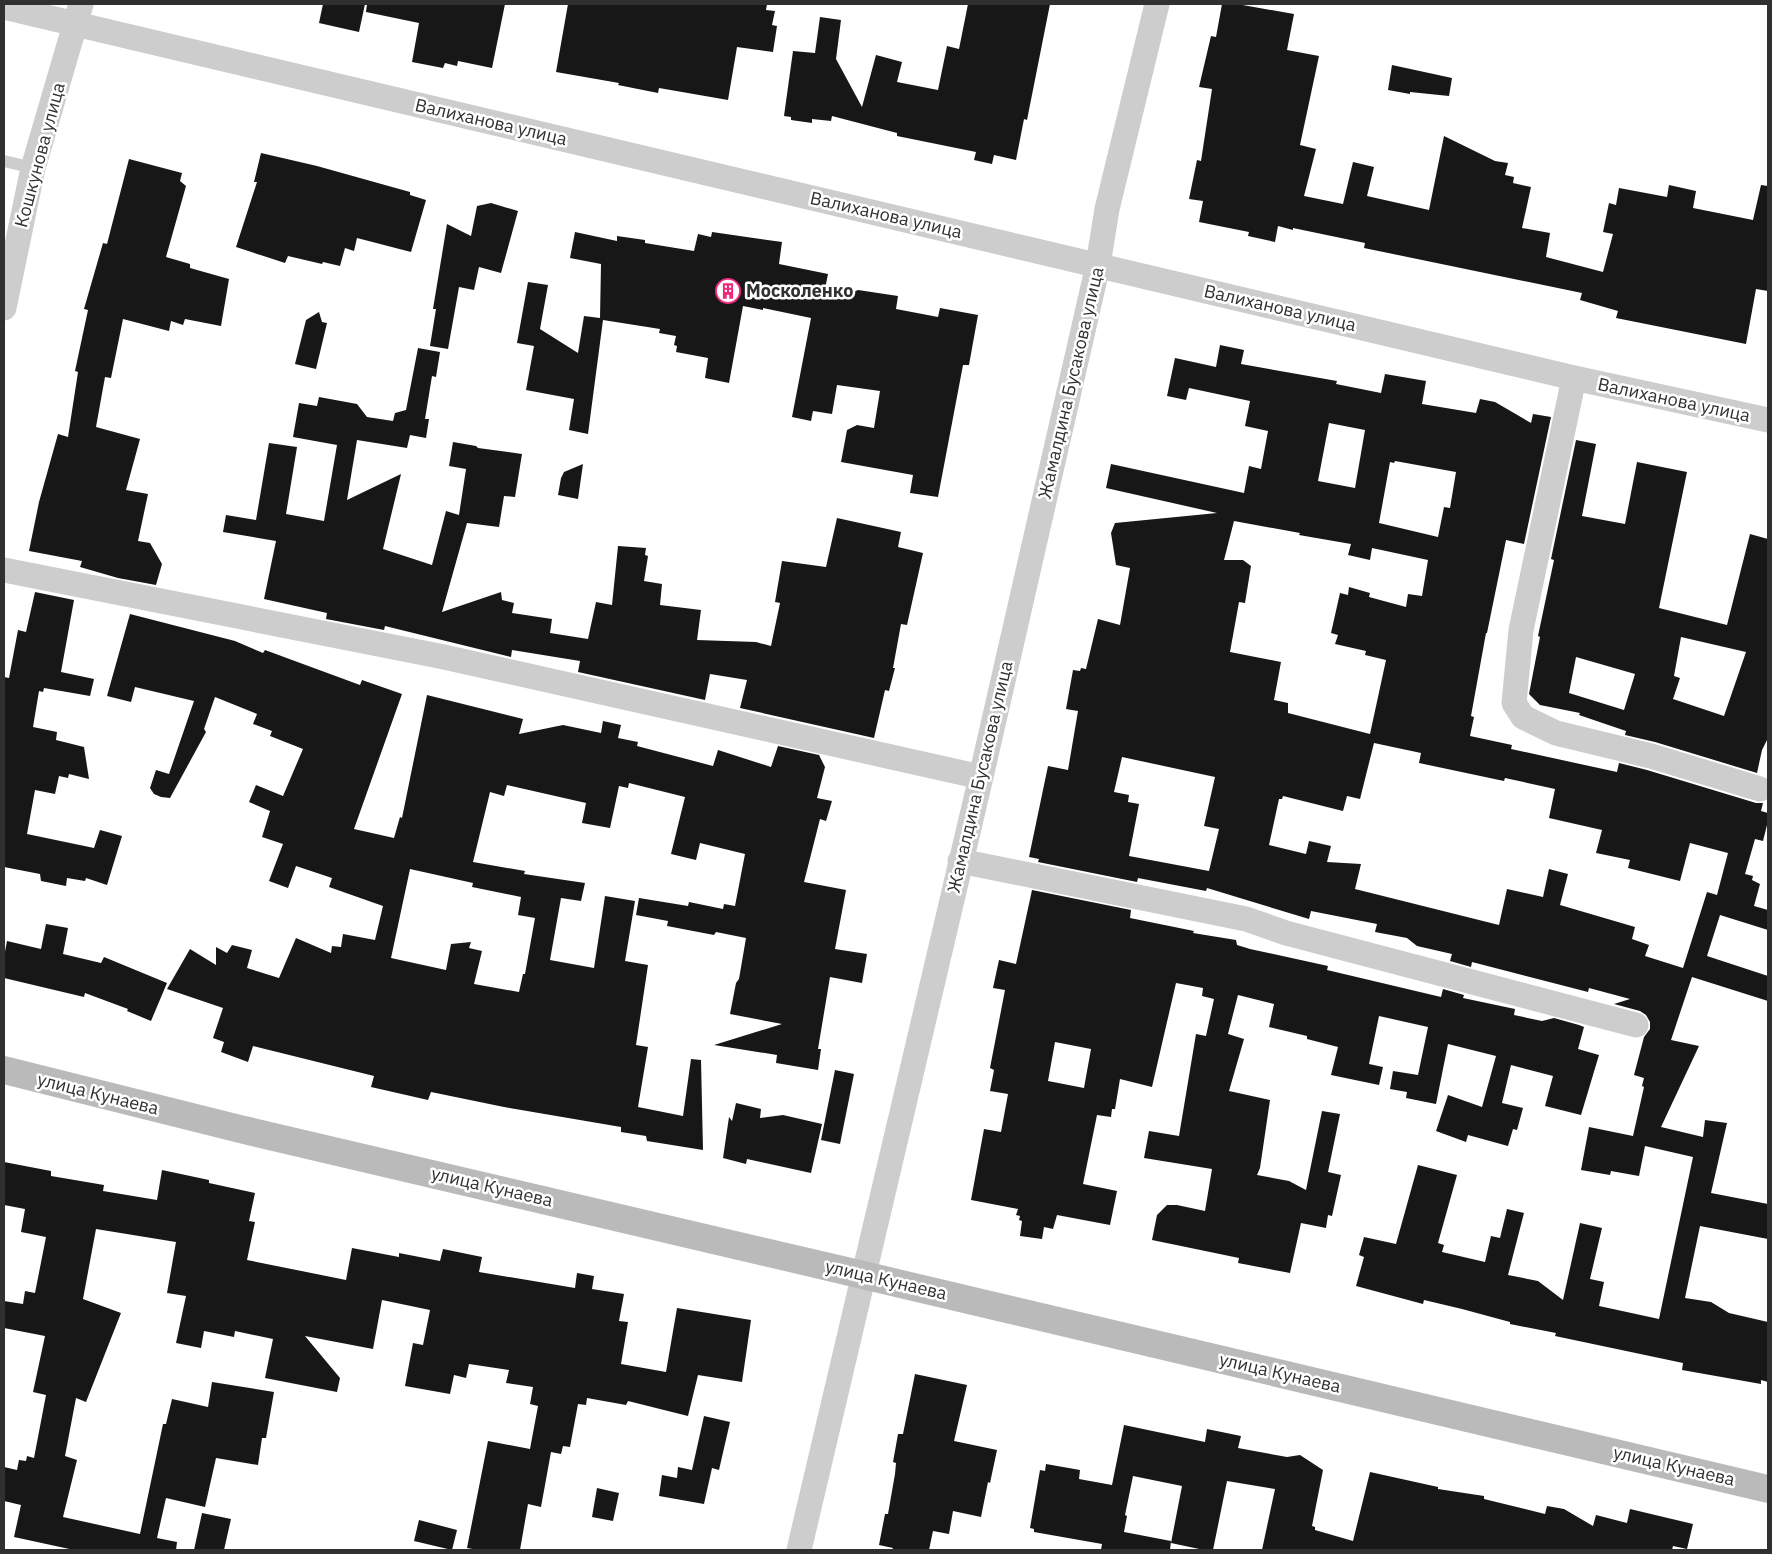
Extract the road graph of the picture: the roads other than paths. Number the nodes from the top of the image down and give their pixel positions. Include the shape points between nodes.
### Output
1 (1157, 4) edge
2 (4, 7) edge
3 (78, 14) edge
4 (4, 161) edge
5 (33, 168) junction
6 (1098, 265) junction
7 (4, 308) edge
8 (1574, 378) junction
9 (1768, 420) edge
10 (4, 570) edge
11 (980, 777) junction
12 (1760, 789) dead end
13 (960, 861) junction
14 (1636, 1025) dead end
15 (4, 1070) edge
16 (863, 1274) junction
17 (1768, 1489) edge
18 (799, 1550) edge

1 - 6 street, Жамалдина Бусакова улица via 1107,209
2 - 3 street, Валиханова улица
3 - 5 street, Кошкунова улица
3 - 6 street, Валиханова улица
4 - 5 lane
5 - 7 street, Кошкунова улица
6 - 8 street, Валиханова улица
6 - 11 street, Жамалдина Бусакова улица
8 - 9 street, Валиханова улица
8 - 12 street via 1521,630 1514,703 1523,717 1556,733 1651,756
10 - 11 street via 444,657
11 - 13 street, Жамалдина Бусакова улица
13 - 14 street via 1246,919 1286,933
13 - 16 street, Жамалдина Бусакова улица
15 - 16 main road, улица Кунаева via 240,1130
16 - 17 main road, улица Кунаева
16 - 18 street, Жамалдина Бусакова улица

